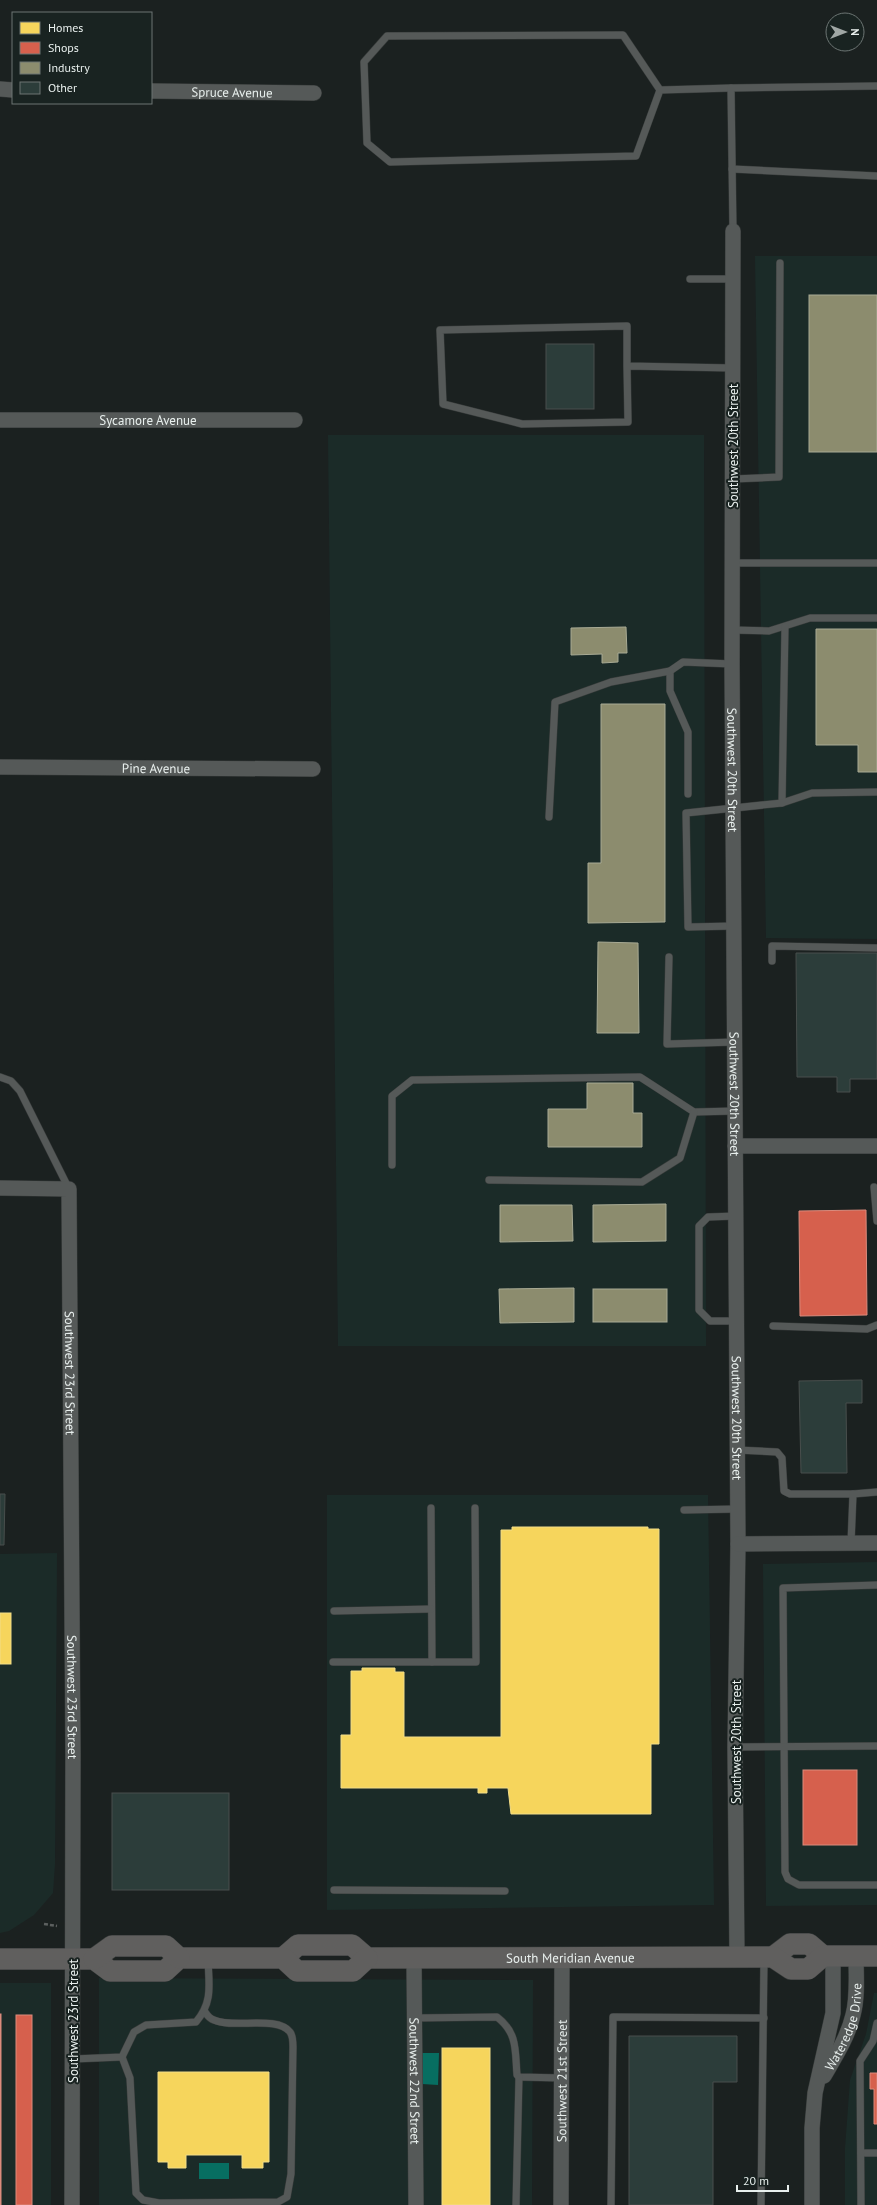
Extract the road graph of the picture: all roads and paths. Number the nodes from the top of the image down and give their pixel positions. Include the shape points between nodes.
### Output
1 (877, 86) edge
2 (730, 88) junction
3 (0, 89) edge
4 (12, 90) edge
5 (660, 90) junction
6 (152, 91) edge
7 (314, 92) dead end
8 (732, 170) junction
9 (877, 176) edge
10 (733, 231) joint
11 (780, 264) dead end
12 (690, 278) dead end
13 (734, 279) junction
14 (628, 366) junction
15 (733, 368) junction
16 (0, 420) edge
17 (295, 420) dead end
18 (733, 479) junction
19 (732, 563) junction
20 (877, 563) edge
21 (877, 618) edge
22 (785, 627) junction
23 (732, 630) junction
24 (732, 664) junction
25 (670, 671) junction
26 (0, 767) edge
27 (313, 768) dead end
28 (877, 792) edge
29 (688, 794) dead end
30 (782, 803) junction
31 (733, 809) junction
32 (549, 817) dead end
33 (734, 926) junction
34 (877, 948) edge
35 (669, 957) dead end
36 (772, 961) dead end
37 (735, 1042) junction
38 (0, 1077) edge
39 (735, 1111) junction
40 (694, 1112) junction
41 (735, 1146) junction
42 (877, 1146) edge
43 (392, 1165) dead end
44 (489, 1180) dead end
45 (874, 1187) dead end
46 (0, 1188) edge
47 (69, 1189) junction
48 (736, 1216) junction
49 (877, 1221) edge
50 (736, 1321) junction
51 (877, 1325) edge
52 (773, 1326) dead end
53 (737, 1450) junction
54 (877, 1492) edge
55 (853, 1494) junction
56 (431, 1508) dead end
57 (475, 1508) dead end
58 (737, 1509) junction
59 (684, 1510) dead end
60 (851, 1543) junction
61 (877, 1543) edge
62 (738, 1544) junction
63 (877, 1586) edge
64 (431, 1609) junction
65 (334, 1611) dead end
66 (333, 1662) dead end
67 (432, 1662) junction
68 (877, 1746) edge
69 (784, 1747) junction
70 (735, 1748) junction
71 (877, 1885) edge
72 (334, 1890) dead end
73 (505, 1891) dead end
74 (44, 1924) dead end
75 (57, 1926) dead end
76 (737, 1956) junction
77 (769, 1956) junction
78 (828, 1956) junction
79 (856, 1956) junction
80 (877, 1956) edge
81 (562, 1957) junction
82 (208, 1958) junction
83 (414, 1958) junction
84 (0, 1959) edge
85 (73, 1959) junction
86 (204, 2012) junction
87 (414, 2018) junction
88 (764, 2018) junction
89 (877, 2023) edge
90 (122, 2057) junction
91 (73, 2059) junction
92 (519, 2077) junction
93 (562, 2078) junction
94 (816, 2093) junction
95 (861, 2153) junction
96 (877, 2153) edge
97 (72, 2205) edge
98 (416, 2205) edge
99 (516, 2205) edge
100 (562, 2205) edge
101 (610, 2205) edge
102 (761, 2205) edge
103 (812, 2205) edge
104 (861, 2205) edge

1 - 2 lane
2 - 5 lane
2 - 8 lane
3 - 4 street
5 - 5 lane via 636,156 390,162 367,143 364,62 387,36 623,34
6 - 7 street, Spruce Avenue
8 - 9 lane
8 - 10 lane
10 - 13 street, Southwest 20th Street
11 - 18 lane via 779,477
12 - 13 lane
13 - 15 street, Southwest 20th Street
14 - 14 lane via 627,326 440,330 443,404 522,424 628,422
14 - 15 lane
15 - 18 street, Southwest 20th Street
16 - 17 street, Sycamore Avenue
18 - 19 street, Southwest 20th Street
19 - 20 lane
19 - 23 street, Southwest 20th Street
21 - 22 lane via 810,618
22 - 23 lane via 769,631
22 - 30 lane
23 - 24 street, Southwest 20th Street
24 - 25 lane via 682,662
24 - 31 street, Southwest 20th Street
25 - 29 lane via 670,691 688,732
25 - 32 lane via 610,682 556,702
26 - 27 street, Pine Avenue
28 - 30 lane via 812,793
30 - 31 lane
31 - 33 street, Southwest 20th Street
31 - 33 lane via 686,813 688,927
33 - 37 street, Southwest 20th Street
34 - 36 lane via 772,946
35 - 37 lane via 667,1044
37 - 39 street, Southwest 20th Street
38 - 47 lane via 11,1081 20,1091
39 - 40 lane
39 - 41 street, Southwest 20th Street
40 - 43 lane via 640,1078 412,1080 392,1096
40 - 44 lane via 680,1158 642,1182
41 - 42 street
41 - 48 street, Southwest 20th Street
45 - 49 lane
46 - 47 street
47 - 85 street, Southwest 23rd Street
48 - 50 street, Southwest 20th Street
48 - 50 lane via 708,1216 699,1226 699,1310 710,1321
50 - 53 street, Southwest 20th Street
51 - 52 lane via 867,1329
53 - 55 lane via 779,1453 782,1458 784,1491 790,1494
53 - 58 street, Southwest 20th Street
54 - 55 lane
55 - 60 lane
56 - 64 lane
57 - 67 lane via 476,1662
58 - 59 lane
58 - 62 street, Southwest 20th Street
60 - 61 street
60 - 62 street
62 - 70 street, Southwest 20th Street
63 - 69 lane via 783,1588
64 - 65 lane
64 - 67 lane
66 - 67 lane
68 - 69 lane
69 - 70 lane
69 - 71 lane via 784,1859 788,1879 799,1885
70 - 76 street, Southwest 20th Street
72 - 73 lane
74 - 75 path
76 - 77 main road, South Meridian Avenue
76 - 81 main road, South Meridian Avenue
77 - 78 main road via 790,1944 809,1944
77 - 88 lane
78 - 79 main road
78 - 94 street, Wateredge Drive via 833,2013
79 - 80 main road
79 - 94 street, Wateredge Drive via 853,2015 845,2039
81 - 83 main road, South Meridian Avenue
81 - 93 street, Southwest 21st Street
82 - 83 main road, South Meridian Avenue via 283,1958 298,1946 352,1946 367,1958
82 - 85 main road, South Meridian Avenue via 178,1958 166,1946 112,1946 94,1959
82 - 86 lane via 209,1998
83 - 87 street, Southwest 22nd Street
84 - 85 main road, South Meridian Avenue
85 - 91 street, Southwest 23rd Street
86 - 90 lane via 196,2022 146,2025 134,2032
86 - 90 lane via 212,2020 222,2023 273,2024 285,2027 291,2033 294,2047 291,2174 287,2197 278,2202 158,2203 143,2200 136,2193 130,2078
87 - 92 lane via 497,2017 506,2024 515,2040
87 - 98 street, Southwest 22nd Street
88 - 101 lane via 613,2017
88 - 102 lane
89 - 95 lane via 873,2041 860,2061
90 - 91 lane
91 - 97 street, Southwest 23rd Street
92 - 93 lane
92 - 99 lane
93 - 100 street, Southwest 21st Street
94 - 103 street, Wateredge Drive via 812,2128
95 - 96 lane
95 - 104 lane

